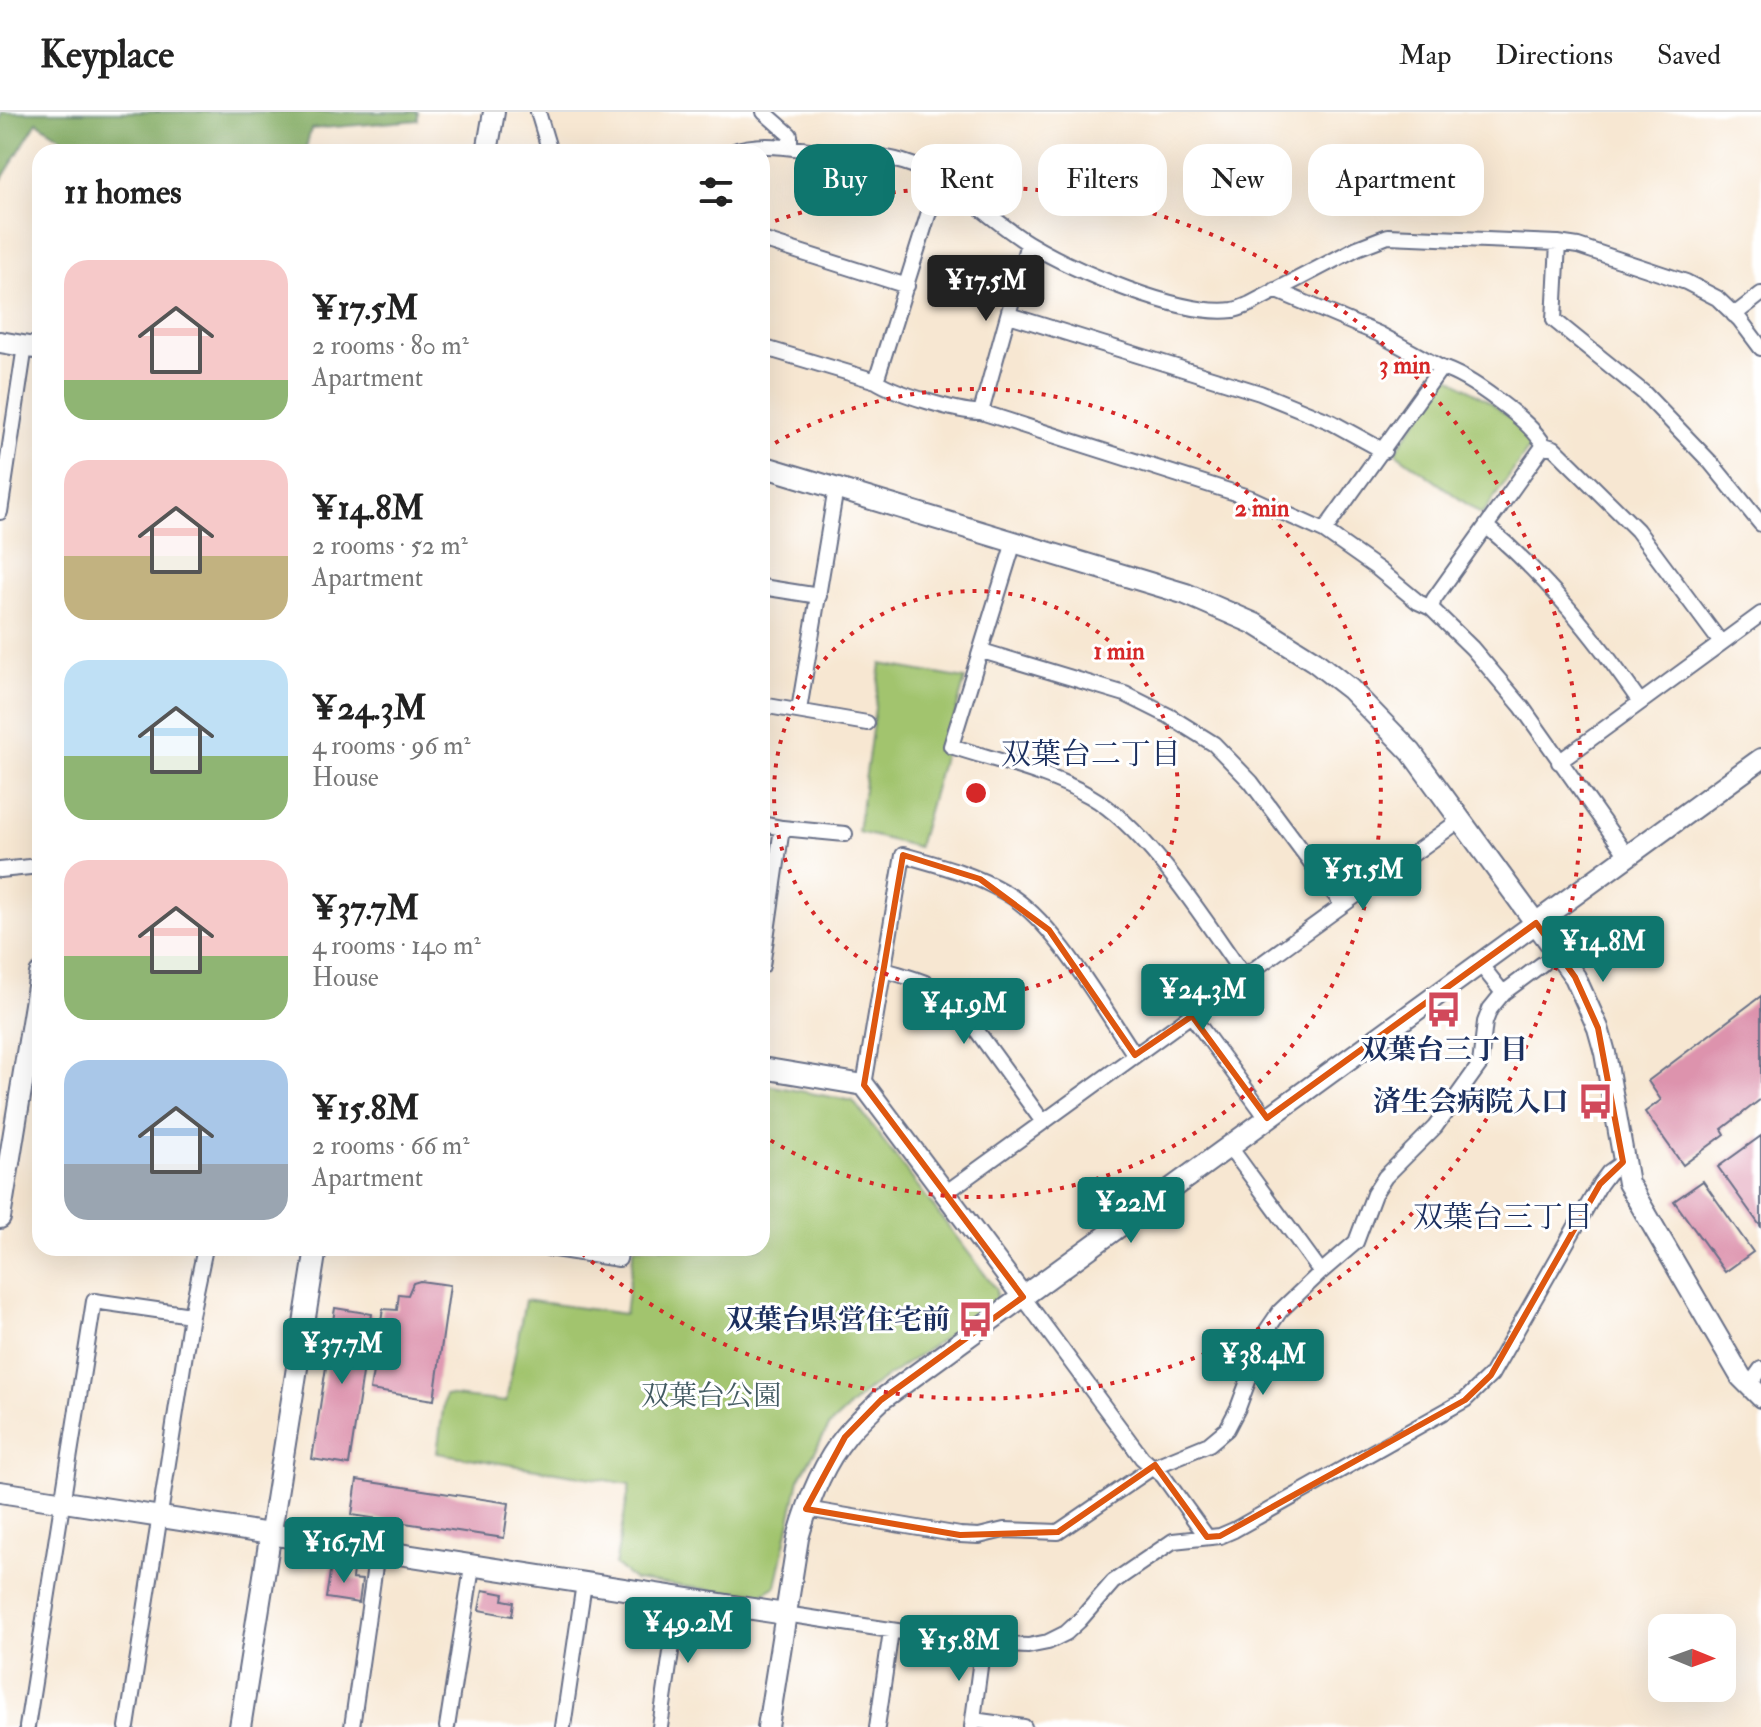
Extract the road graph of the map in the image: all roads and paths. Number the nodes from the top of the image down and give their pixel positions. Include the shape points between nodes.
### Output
1 (494, 112) edge
2 (538, 112) edge
3 (764, 112) edge
4 (488, 144) edge
5 (548, 144) edge
6 (770, 146) edge
7 (790, 147) junction
8 (911, 165) edge
9 (928, 216) edge
10 (990, 216) edge
11 (770, 243) edge
12 (1028, 243) junction
13 (1558, 243) junction
14 (907, 286) junction
15 (1275, 290) junction
16 (1761, 294) edge
17 (1009, 315) junction
18 (1734, 315) junction
19 (0, 342) edge
20 (32, 348) edge
21 (1761, 348) edge
22 (770, 349) edge
23 (32, 353) edge
24 (1441, 368) junction
25 (876, 381) junction
26 (981, 412) junction
27 (1544, 445) junction
28 (1384, 451) junction
29 (770, 468) edge
30 (836, 488) junction
31 (0, 512) edge
32 (1761, 524) edge
33 (1486, 526) junction
34 (1324, 531) junction
35 (1014, 542) junction
36 (770, 588) edge
37 (819, 596) junction
38 (1431, 608) junction
39 (1761, 614) edge
40 (1721, 643) junction
41 (982, 651) junction
42 (1640, 702) junction
43 (770, 706) edge
44 (799, 710) junction
45 (867, 723) dead end
46 (1761, 759) edge
47 (1559, 762) junction
48 (1460, 820) junction
49 (770, 826) edge
50 (782, 828) junction
51 (845, 834) dead end
52 (1628, 857) junction
53 (32, 867) edge
54 (0, 870) edge
55 (770, 902) edge
56 (1342, 904) junction
57 (1536, 923) junction
58 (1480, 964) junction
59 (1542, 964) dead end
60 (885, 970) junction
61 (1244, 976) junction
62 (1503, 993) junction
63 (1192, 1016) junction
64 (32, 1022) edge
65 (1135, 1055) junction
66 (770, 1069) edge
67 (864, 1085) junction
68 (1267, 1118) junction
69 (1043, 1122) junction
70 (1229, 1146) junction
71 (1623, 1162) junction
72 (944, 1194) junction
73 (1, 1210) edge
74 (203, 1256) edge
75 (315, 1256) edge
76 (600, 1256) edge
77 (620, 1256) edge
78 (1321, 1272) junction
79 (1023, 1297) junction
80 (191, 1315) junction
81 (1757, 1384) edge
82 (1153, 1467) junction
83 (0, 1492) edge
84 (61, 1501) junction
85 (806, 1509) junction
86 (160, 1517) junction
87 (270, 1534) junction
88 (1207, 1537) junction
89 (377, 1552) junction
90 (472, 1567) junction
91 (584, 1583) junction
92 (679, 1598) junction
93 (785, 1614) junction
94 (891, 1631) junction
95 (983, 1644) junction
96 (972, 1724) edge
97 (27, 1727) edge
98 (127, 1727) edge
99 (240, 1727) edge
100 (352, 1727) edge
101 (447, 1727) edge
102 (563, 1727) edge
103 (660, 1727) edge
104 (768, 1727) edge
105 (877, 1727) edge
106 (1024, 1727) edge

1 - 4 street
2 - 5 street
3 - 7 street via 790,135
6 - 7 street
7 - 8 street
9 - 14 street
10 - 12 street
11 - 14 street
12 - 15 street via 1091,274 1202,309 1233,310
12 - 17 street
13 - 15 street via 1388,236
13 - 18 street via 1686,282 1717,298
13 - 32 street via 1554,320 1644,393
14 - 25 street
15 - 24 street via 1379,334
16 - 18 street
17 - 26 street
17 - 28 street via 1260,393
18 - 21 street
19 - 20 street
22 - 25 street
23 - 31 street
24 - 27 street via 1495,399 1537,432
24 - 28 street
25 - 26 street
26 - 34 street via 1251,498
27 - 33 street
27 - 40 street via 1554,448 1637,530
28 - 34 street
29 - 30 street
30 - 35 street
30 - 37 street
33 - 38 street
33 - 42 street via 1568,606
34 - 38 street
35 - 41 street
35 - 48 street via 1186,594 1289,644 1350,689 1386,724
36 - 37 street
37 - 44 street
38 - 47 street via 1522,707
39 - 40 street
40 - 42 street
41 - 56 street via 1125,694 1214,744 1251,782
41 - 61 street via 951,746 1090,796 1120,819 1162,863
42 - 47 street
43 - 44 street
44 - 45 street
46 - 52 street
47 - 52 street
48 - 56 street
48 - 57 street
49 - 50 street
50 - 51 street
50 - 55 street
52 - 57 street
53 - 54 street
56 - 61 street
57 - 58 street
57 - 71 street via 1575,977 1598,1028
58 - 62 street
58 - 68 street
59 - 62 street
60 - 65 street via 903,855 951,868 1010,894 1049,930
60 - 67 street
60 - 69 street via 930,984 956,1002
61 - 63 street
62 - 78 street via 1485,1022 1480,1064 1435,1127 1379,1185 1356,1242
63 - 65 street
63 - 68 street
64 - 73 street
65 - 69 street
66 - 67 street
67 - 72 street
68 - 70 street
69 - 72 street
70 - 78 street
70 - 79 street
71 - 81 street via 1641,1207 1725,1350
71 - 88 street via 1600,1184 1491,1375 1465,1400 1234,1530
72 - 79 street
74 - 80 street
75 - 87 street
76 - 77 street
78 - 82 street via 1267,1330 1227,1429 1209,1444
79 - 82 street
79 - 85 street via 881,1400 845,1437
80 - 84 street via 94,1301
80 - 86 street
82 - 85 street via 1058,1532 960,1535
82 - 88 street
83 - 84 street
84 - 86 street
84 - 97 street
85 - 93 street
86 - 87 street
86 - 98 street
87 - 89 street
87 - 99 street
88 - 95 street via 1173,1541 1113,1582 1079,1621 1048,1642
89 - 90 street
89 - 100 street
90 - 91 street
90 - 101 street
91 - 92 street
91 - 102 street
92 - 93 street
92 - 103 street
93 - 94 street
93 - 104 street
94 - 95 street
94 - 105 street
95 - 96 street
96 - 106 street

